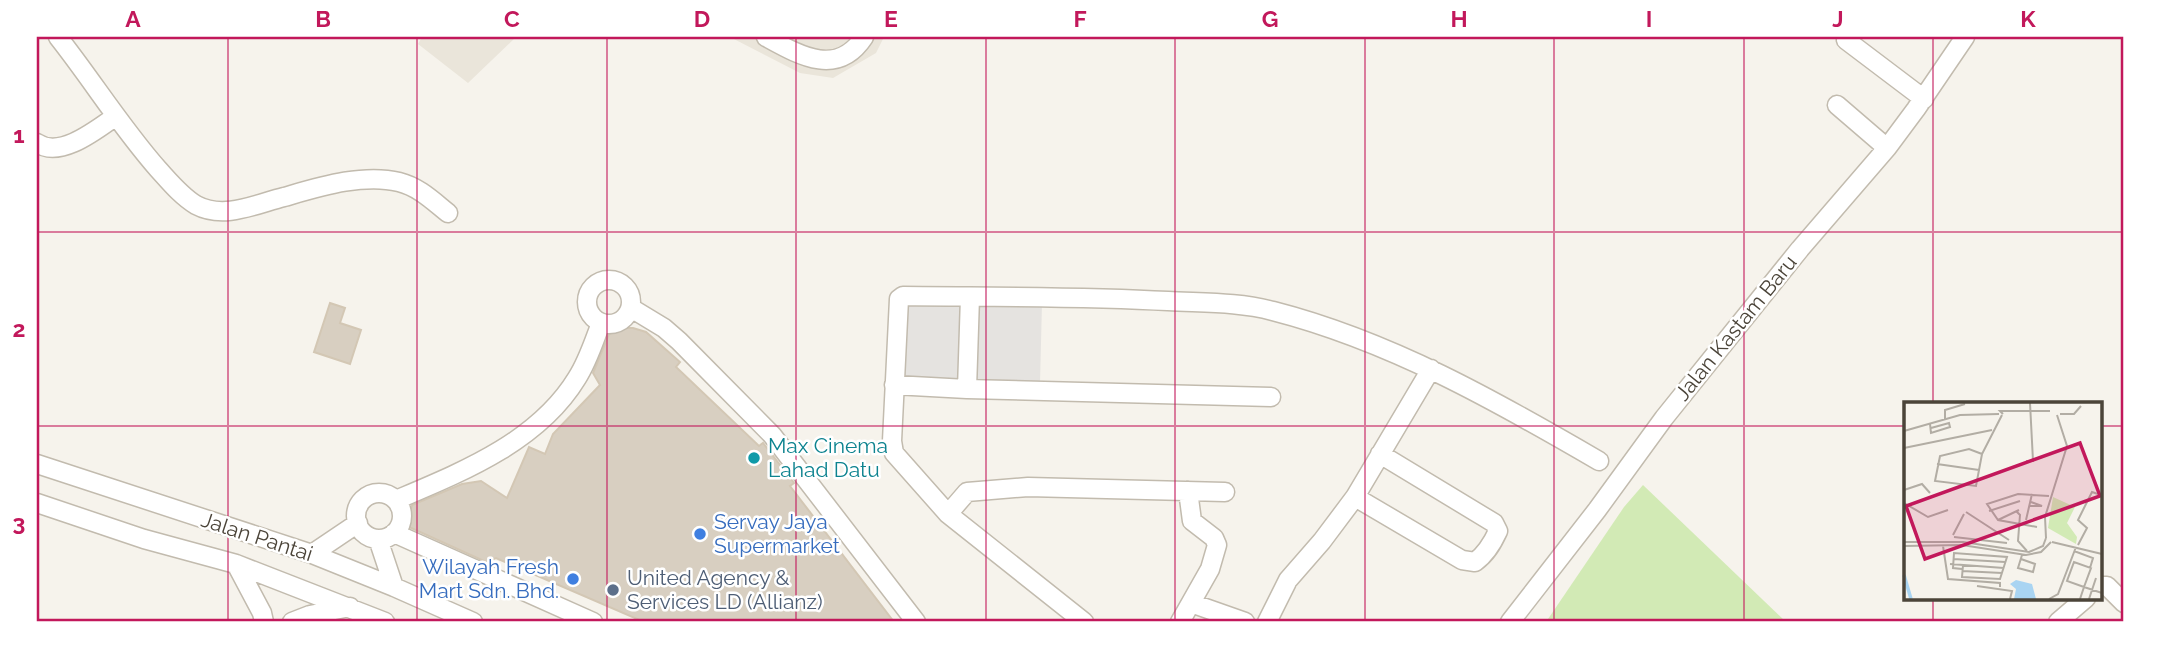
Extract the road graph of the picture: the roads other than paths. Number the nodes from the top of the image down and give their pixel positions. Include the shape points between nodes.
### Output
1 (58, 37) edge
2 (766, 37) edge
3 (864, 37) edge
4 (1965, 37) edge
5 (1846, 40) dead end
6 (1924, 99) junction
7 (1838, 105) dead end
8 (116, 116) junction
9 (37, 143) edge
10 (1886, 148) junction
11 (448, 213) dead end
12 (970, 297) junction
13 (631, 308) junction
14 (601, 323) junction
15 (1431, 369) junction
16 (894, 385) junction
17 (967, 389) junction
18 (1271, 397) dead end
19 (1380, 454) junction
20 (1599, 461) dead end
21 (37, 464) edge
22 (37, 474) edge
23 (84, 480) junction
24 (1188, 491) junction
25 (1225, 492) dead end
26 (37, 495) edge
27 (1355, 497) junction
28 (396, 500) junction
29 (37, 503) edge
30 (69, 513) junction
31 (948, 514) junction
32 (358, 523) junction
33 (386, 536) junction
34 (312, 555) junction
35 (236, 564) junction
36 (2102, 586) edge
37 (394, 587) junction
38 (2084, 600) edge
39 (1191, 603) junction
40 (2124, 603) edge
41 (350, 607) junction
42 (264, 622) edge
43 (292, 622) edge
44 (385, 622) edge
45 (473, 622) edge
46 (593, 622) edge
47 (916, 622) edge
48 (1084, 622) edge
49 (1180, 622) edge
50 (1245, 622) edge
51 (1267, 622) edge
52 (1510, 622) edge
53 (2058, 622) edge

1 - 8 street
2 - 3 street via 822,61 841,58
4 - 6 street, Jalan Kastam Baru
5 - 6 street
6 - 10 street, Jalan Kastam Baru
7 - 10 street
8 - 9 street via 86,137 53,149
8 - 11 street via 166,178 196,204 213,211 235,210 335,184 383,179 419,190
10 - 52 street, Jalan Kastam Baru via 1664,418
12 - 15 street via 1096,297 1241,305 1342,334
12 - 16 street via 899,299
12 - 17 street
13 - 14 street via 619,322
13 - 14 street via 628,290 621,284 612,280 595,285 589,292 588,310
13 - 47 street via 679,341 772,435
14 - 28 street via 578,377 561,401 532,427 461,472
15 - 19 street
15 - 20 street
16 - 17 street
16 - 31 street via 894,453
17 - 18 street
19 - 27 street
19 - 27 street via 1494,523 1498,531 1493,542 1475,562 1462,560
21 - 23 street, Jalan Pantai
22 - 23 street
23 - 34 street, Jalan Pantai
24 - 25 street
24 - 31 street via 1028,487 967,492
24 - 39 street via 1192,521 1217,545
26 - 30 street
27 - 51 street via 1288,580
28 - 32 street via 382,493 367,496 358,508
28 - 33 street via 402,521
29 - 30 street, Jalan Pantai
30 - 35 street, Jalan Pantai
31 - 48 street
32 - 33 street via 365,534
32 - 34 street
33 - 37 street
33 - 46 street
34 - 37 street, Jalan Pantai
35 - 41 street, Jalan Pantai
35 - 42 street
36 - 40 street
37 - 45 street, Jalan Pantai
38 - 53 street
39 - 49 street
39 - 50 street
41 - 43 street
41 - 44 street, Jalan Pantai

